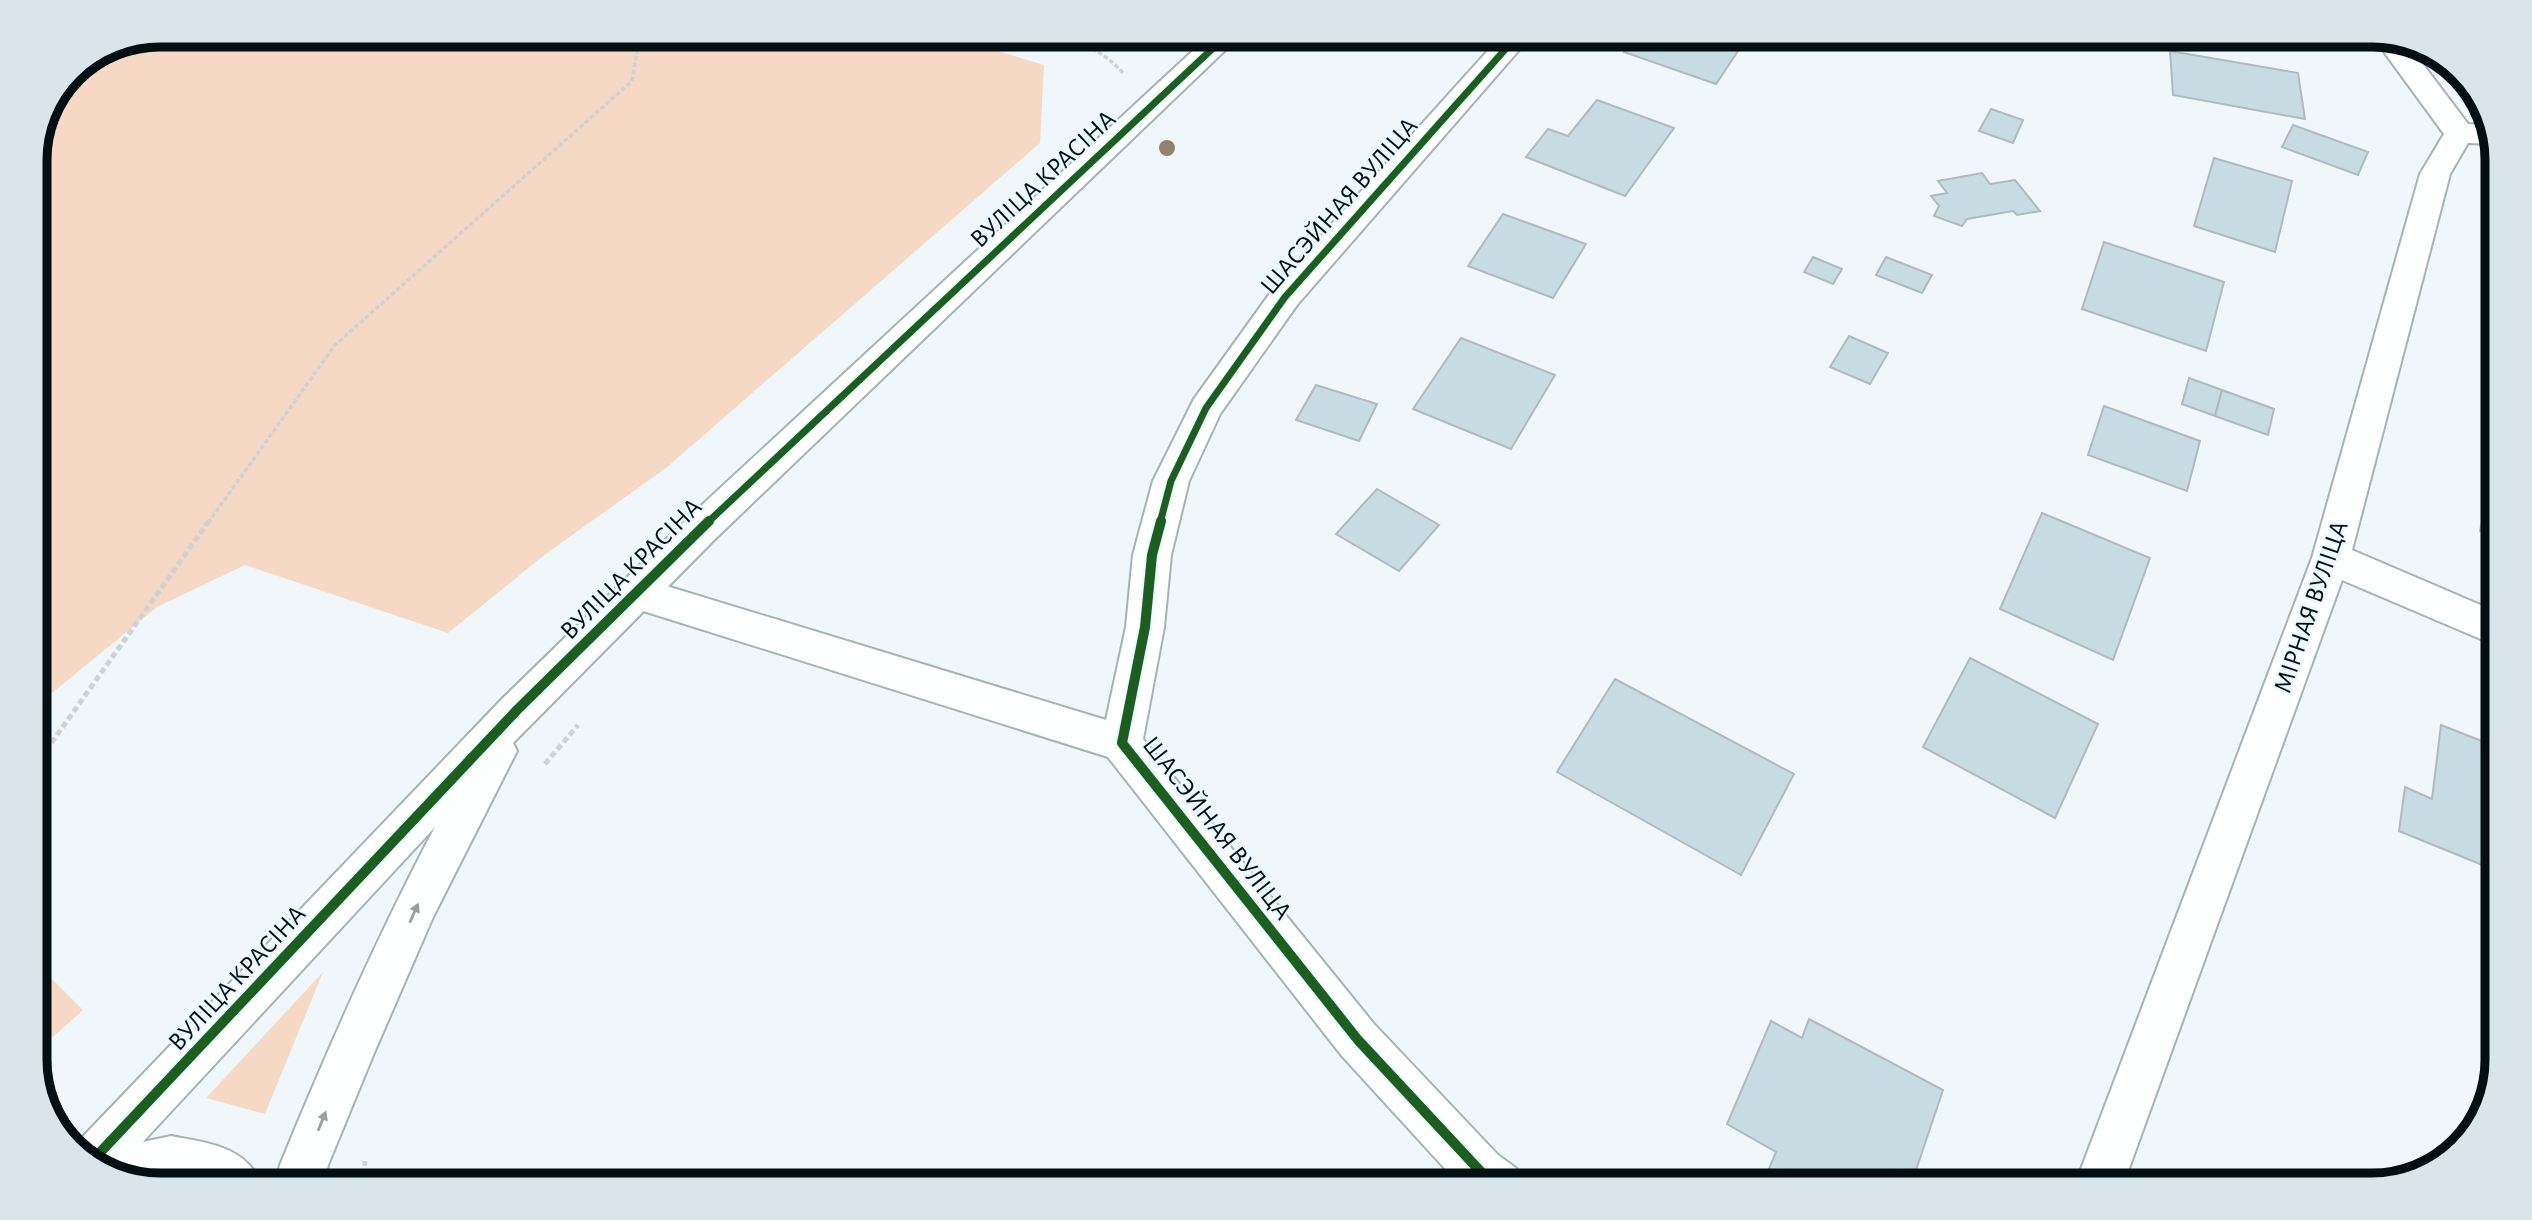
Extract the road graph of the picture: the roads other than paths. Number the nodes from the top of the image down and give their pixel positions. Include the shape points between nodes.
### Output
1 (1214, 47) edge
2 (1507, 47) edge
3 (2399, 51) edge
4 (2475, 134) edge
5 (2331, 558) junction
6 (637, 593) junction
7 (2485, 625) edge
8 (517, 710) junction
9 (1122, 743) junction
10 (98, 1155) edge
11 (130, 1169) edge
12 (222, 1173) edge
13 (302, 1173) edge
14 (1482, 1173) edge
15 (2103, 1173) edge

1 - 6 street, ВУЛІЦА КРАСІНА
2 - 9 street, ШАСЭЙНАЯ ВУЛІЦА via 1285,297 1206,408 1171,481 1152,555 1145,628
3 - 4 street, МІРНАЯ ВУЛІЦА
4 - 5 street, МІРНАЯ ВУЛІЦА via 2435,174
5 - 7 street
5 - 15 street, МІРНАЯ ВУЛІЦА
6 - 8 street, ВУЛІЦА КРАСІНА
6 - 9 street
8 - 10 street, ВУЛІЦА КРАСІНА
13 -> 8 street, ВУЛІЦА КРАСІНА via 418,902
9 - 14 street, ШАСЭЙНАЯ ВУЛІЦА via 1358,1040
11 - 12 street via 171,1160

